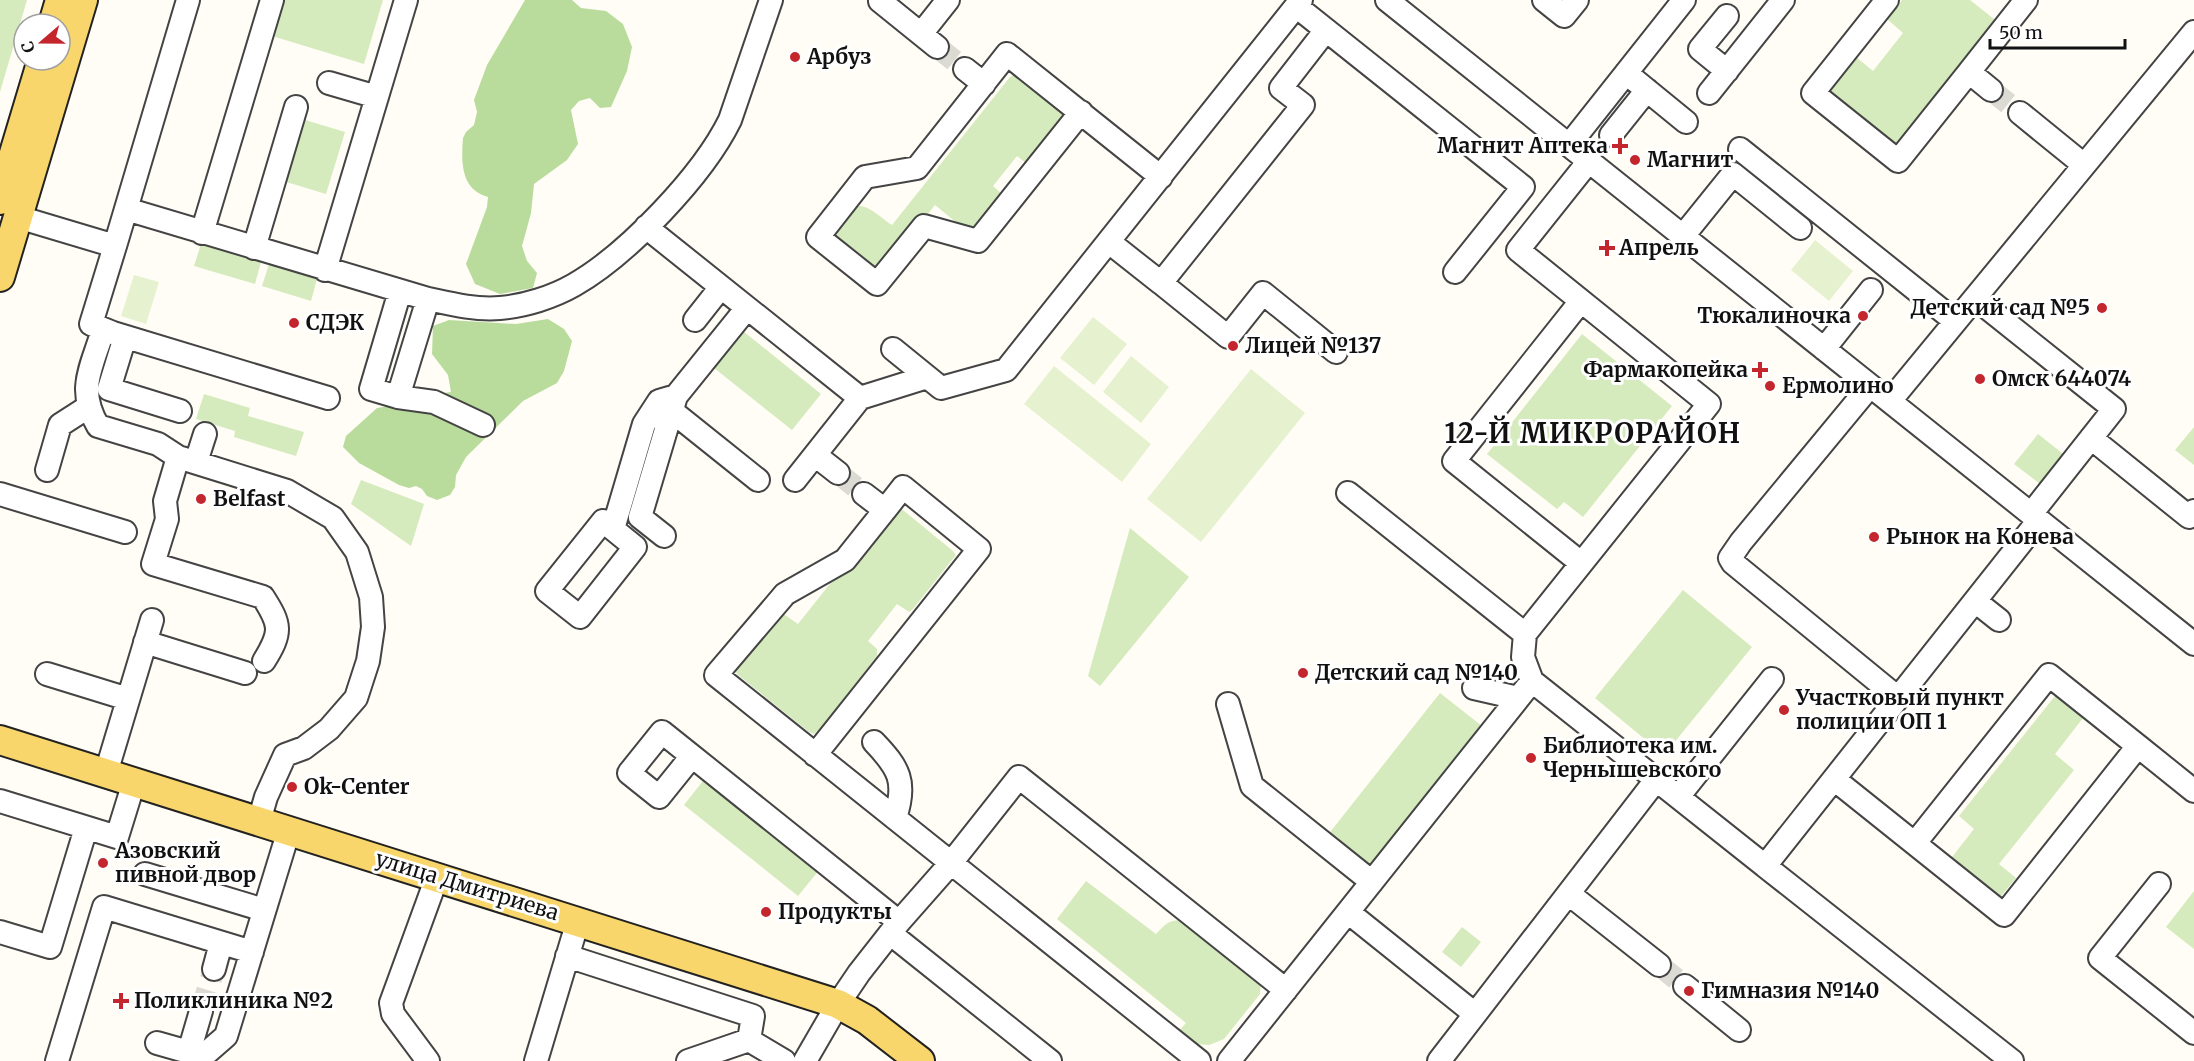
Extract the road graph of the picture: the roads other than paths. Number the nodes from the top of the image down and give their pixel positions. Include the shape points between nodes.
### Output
1 (82, 0) edge
2 (188, 0) edge
3 (272, 0) edge
4 (406, 0) edge
5 (771, 0) edge
6 (948, 0) edge
7 (1387, 0) edge
8 (1545, 0) edge
9 (1577, 0) edge
10 (1684, 0) edge
11 (1783, 0) edge
12 (1887, 0) edge
13 (880, 1) edge
14 (1299, 2) edge
15 (2018, 3) edge
16 (1727, 15) dead end
17 (1326, 30) junction
18 (2194, 32) edge
19 (965, 69) tunnel mouth
20 (1727, 71) junction
21 (39, 72) edge
22 (1969, 72) junction
23 (1626, 73) junction
24 (329, 83) dead end
25 (984, 84) junction
26 (1647, 90) junction
27 (1990, 90) tunnel mouth
28 (1709, 93) dead end
29 (377, 97) junction
30 (296, 107) dead end
31 (1081, 112) junction
32 (2020, 113) tunnel mouth
33 (1686, 122) dead end
34 (1611, 135) dead end
35 (1569, 145) junction
36 (1740, 149) dead end
37 (1589, 161) junction
38 (2084, 165) junction
39 (1161, 177) junction
40 (9, 209) edge
41 (126, 209) junction
42 (646, 227) junction
43 (1800, 228) dead end
44 (202, 233) junction
45 (1683, 236) junction
46 (1109, 242) junction
47 (115, 246) junction
48 (254, 248) junction
49 (325, 270) junction
50 (1455, 272) dead end
51 (0, 277) edge
52 (1161, 283) junction
53 (721, 287) junction
54 (1871, 290) dead end
55 (400, 291) junction
56 (1975, 298) junction
57 (428, 299) junction
58 (1581, 301) junction
59 (747, 308) junction
60 (695, 320) dead end
61 (1955, 321) junction
62 (103, 330) junction
63 (125, 337) junction
64 (893, 349) dead end
65 (1824, 349) junction
66 (1336, 352) dead end
67 (927, 377) junction
68 (1870, 386) junction
69 (398, 397) junction
70 (328, 398) dead end
71 (860, 399) junction
72 (1890, 401) junction
73 (674, 404) junction
74 (88, 407) junction
75 (180, 411) dead end
76 (483, 426) dead end
77 (205, 434) dead end
78 (2091, 438) junction
79 (815, 455) junction
80 (187, 459) junction
81 (47, 470) dead end
82 (838, 472) tunnel mouth
83 (758, 480) dead end
84 (795, 480) dead end
85 (1348, 493) dead end
86 (864, 494) tunnel mouth
87 (2, 502) edge
88 (885, 510) junction
89 (2194, 511) edge
90 (2035, 517) junction
91 (613, 529) dead end
92 (125, 532) dead end
93 (664, 536) dead end
94 (1581, 563) junction
95 (1975, 601) junction
96 (152, 620) dead end
97 (1999, 620) dead end
98 (1525, 634) junction
99 (145, 642) junction
100 (2194, 644) edge
101 (47, 674) dead end
102 (1772, 679) dead end
103 (1474, 688) dead end
104 (1525, 689) junction
105 (1898, 698) junction
106 (129, 699) junction
107 (1228, 704) dead end
108 (0, 740) edge
109 (874, 742) dead end
110 (2138, 746) junction
111 (815, 754) junction
112 (692, 756) dead end
113 (106, 773) junction
114 (1834, 779) junction
115 (1656, 780) junction
116 (134, 782) junction
117 (2194, 791) edge
118 (1678, 797) junction
119 (0, 801) edge
120 (895, 818) junction
121 (258, 821) junction
122 (86, 828) junction
123 (289, 830) junction
124 (1915, 843) junction
125 (951, 863) junction
126 (1765, 866) junction
127 (145, 874) dead end
128 (437, 876) junction
129 (1372, 882) junction
130 (2158, 884) dead end
131 (1569, 894) junction
132 (264, 910) junction
133 (1348, 912) junction
134 (578, 921) junction
135 (895, 928) junction
136 (2, 940) edge
137 (221, 943) junction
138 (252, 952) junction
139 (567, 956) junction
140 (1659, 965) tunnel mouth
141 (214, 969) tunnel mouth
142 (1684, 986) tunnel mouth
143 (1286, 990) junction
144 (838, 1004) junction
145 (201, 1011) tunnel mouth
146 (1475, 1014) junction
147 (1739, 1030) dead end
148 (2194, 1034) edge
149 (749, 1040) junction
150 (157, 1043) dead end
151 (198, 1056) edge
152 (57, 1061) edge
153 (428, 1061) edge
154 (536, 1061) edge
155 (688, 1061) edge
156 (784, 1061) edge
157 (805, 1061) edge
158 (920, 1061) edge
159 (1050, 1061) edge
160 (1199, 1061) edge
161 (1229, 1061) edge
162 (1439, 1061) edge
163 (2012, 1061) edge

1 - 40 main road
2 - 41 street
3 - 44 street
4 - 29 street
5 - 42 street via 723,134
6 - 13 street via 929,40
7 - 35 street
8 - 9 street via 1564,16
10 - 23 street
11 - 20 street
12 - 22 street via 1813,93 1898,161
14 - 17 street
14 - 39 street
15 - 22 street
16 - 20 street via 1700,49
17 - 50 street via 1523,187
17 - 52 street via 1281,88 1303,105
18 - 38 street
19 - 25 street
20 - 28 street
21 - 40 main road
22 - 27 street
23 - 26 street
23 - 35 street
24 - 29 street
25 - 31 street via 1007,54
25 - 31 street via 917,168 866,177 818,237 878,284 924,226 978,241
26 - 33 street
26 - 34 street
29 - 49 street
30 - 48 street
31 - 39 street
32 - 38 street
35 - 37 street
36 - 61 street
37 - 45 street
37 - 58 street via 1518,250
38 - 56 street
39 - 46 street
40 - 47 street
40 - 51 main road
41 - 44 street
41 - 47 street
42 - 53 street
42 - 57 street via 573,286 536,301 500,308 470,308
43 - 45 street via 1733,174
44 - 48 street
45 - 65 street
46 - 52 street
46 - 67 street via 1006,370 941,388
47 - 62 street via 92,324
48 - 49 street
49 - 55 street
52 - 66 street via 1228,337 1263,293
53 - 59 street
53 - 60 street
54 - 65 street
55 - 57 street
55 - 69 street via 371,389
56 - 61 street
56 - 78 street via 2021,326 2114,409
57 - 69 street
58 - 94 street via 1454,461
58 - 94 street via 1709,404
59 - 71 street
59 - 73 street
61 - 72 street
62 - 63 street
62 - 74 street via 86,389
63 - 70 street
63 - 75 street via 109,389
64 - 67 street
65 - 68 street
67 - 71 street
68 - 72 street
68 - 105 street via 1730,558
69 - 76 street via 434,402
71 - 79 street
72 - 90 street
73 - 83 street
73 - 91 street via 659,401 644,424
73 - 93 street via 640,517
74 - 80 street via 98,426 158,444
74 - 81 street via 60,425
77 - 80 street
78 - 89 street via 2189,517
78 - 90 street
79 - 82 street
79 - 84 street
80 - 99 street via 165,501 167,519 153,564 264,597 276,618 276,642 254,667
80 - 121 street via 288,491 333,518 357,552 371,597 373,627 368,662 356,698 329,729 304,748 285,755
85 - 98 street
86 - 88 street
87 - 92 street
88 - 111 street via 845,560 785,594 716,675
88 - 111 street via 903,487 979,549
90 - 95 street
90 - 100 street
94 - 98 street
95 - 97 street
95 - 105 street
96 - 99 street
98 - 104 street
99 - 106 street
101 - 106 street
102 - 118 street
103 - 104 street
104 - 115 street
104 - 129 street
105 - 114 street
106 - 113 street
107 - 129 street via 1252,786
108 - 113 main road, улица Дмитриева
109 - 120 street via 893,761 901,784
110 - 117 street
110 - 124 street via 2049,675
110 - 124 street via 2004,915
111 - 120 street
112 - 135 street
113 - 116 main road, улица Дмитриева
114 - 124 street
114 - 126 street
115 - 118 street
115 - 131 street
116 - 121 main road, улица Дмитриева
116 - 122 street via 117,837
118 - 126 street
119 - 122 street
120 - 125 street
121 - 123 main road, улица Дмитриева
122 - 136 street via 50,947
123 - 128 main road, улица Дмитриева
123 - 132 street
125 - 135 street
125 - 143 street via 1019,777
125 - 160 street
126 - 163 street
127 - 132 street
128 - 134 main road, улица Дмитриева
128 - 153 street via 391,1004 393,1014
129 - 133 street
130 - 148 street via 2100,958
131 - 140 street
131 - 146 street
132 - 138 street
133 - 143 street
133 - 146 street
134 - 139 street
134 - 144 main road, улица Дмитриева
135 - 144 street
135 - 159 street
137 - 138 street
137 - 141 street
137 - 152 street via 104,907
138 - 151 street via 226,1036
139 - 149 street via 753,1016
139 - 154 street
142 - 147 street
143 - 161 street
144 - 157 street
144 - 158 main road, улица Дмитриева via 867,1020
145 - 151 street
146 - 162 street
149 - 155 street
149 - 156 street
150 - 151 street

